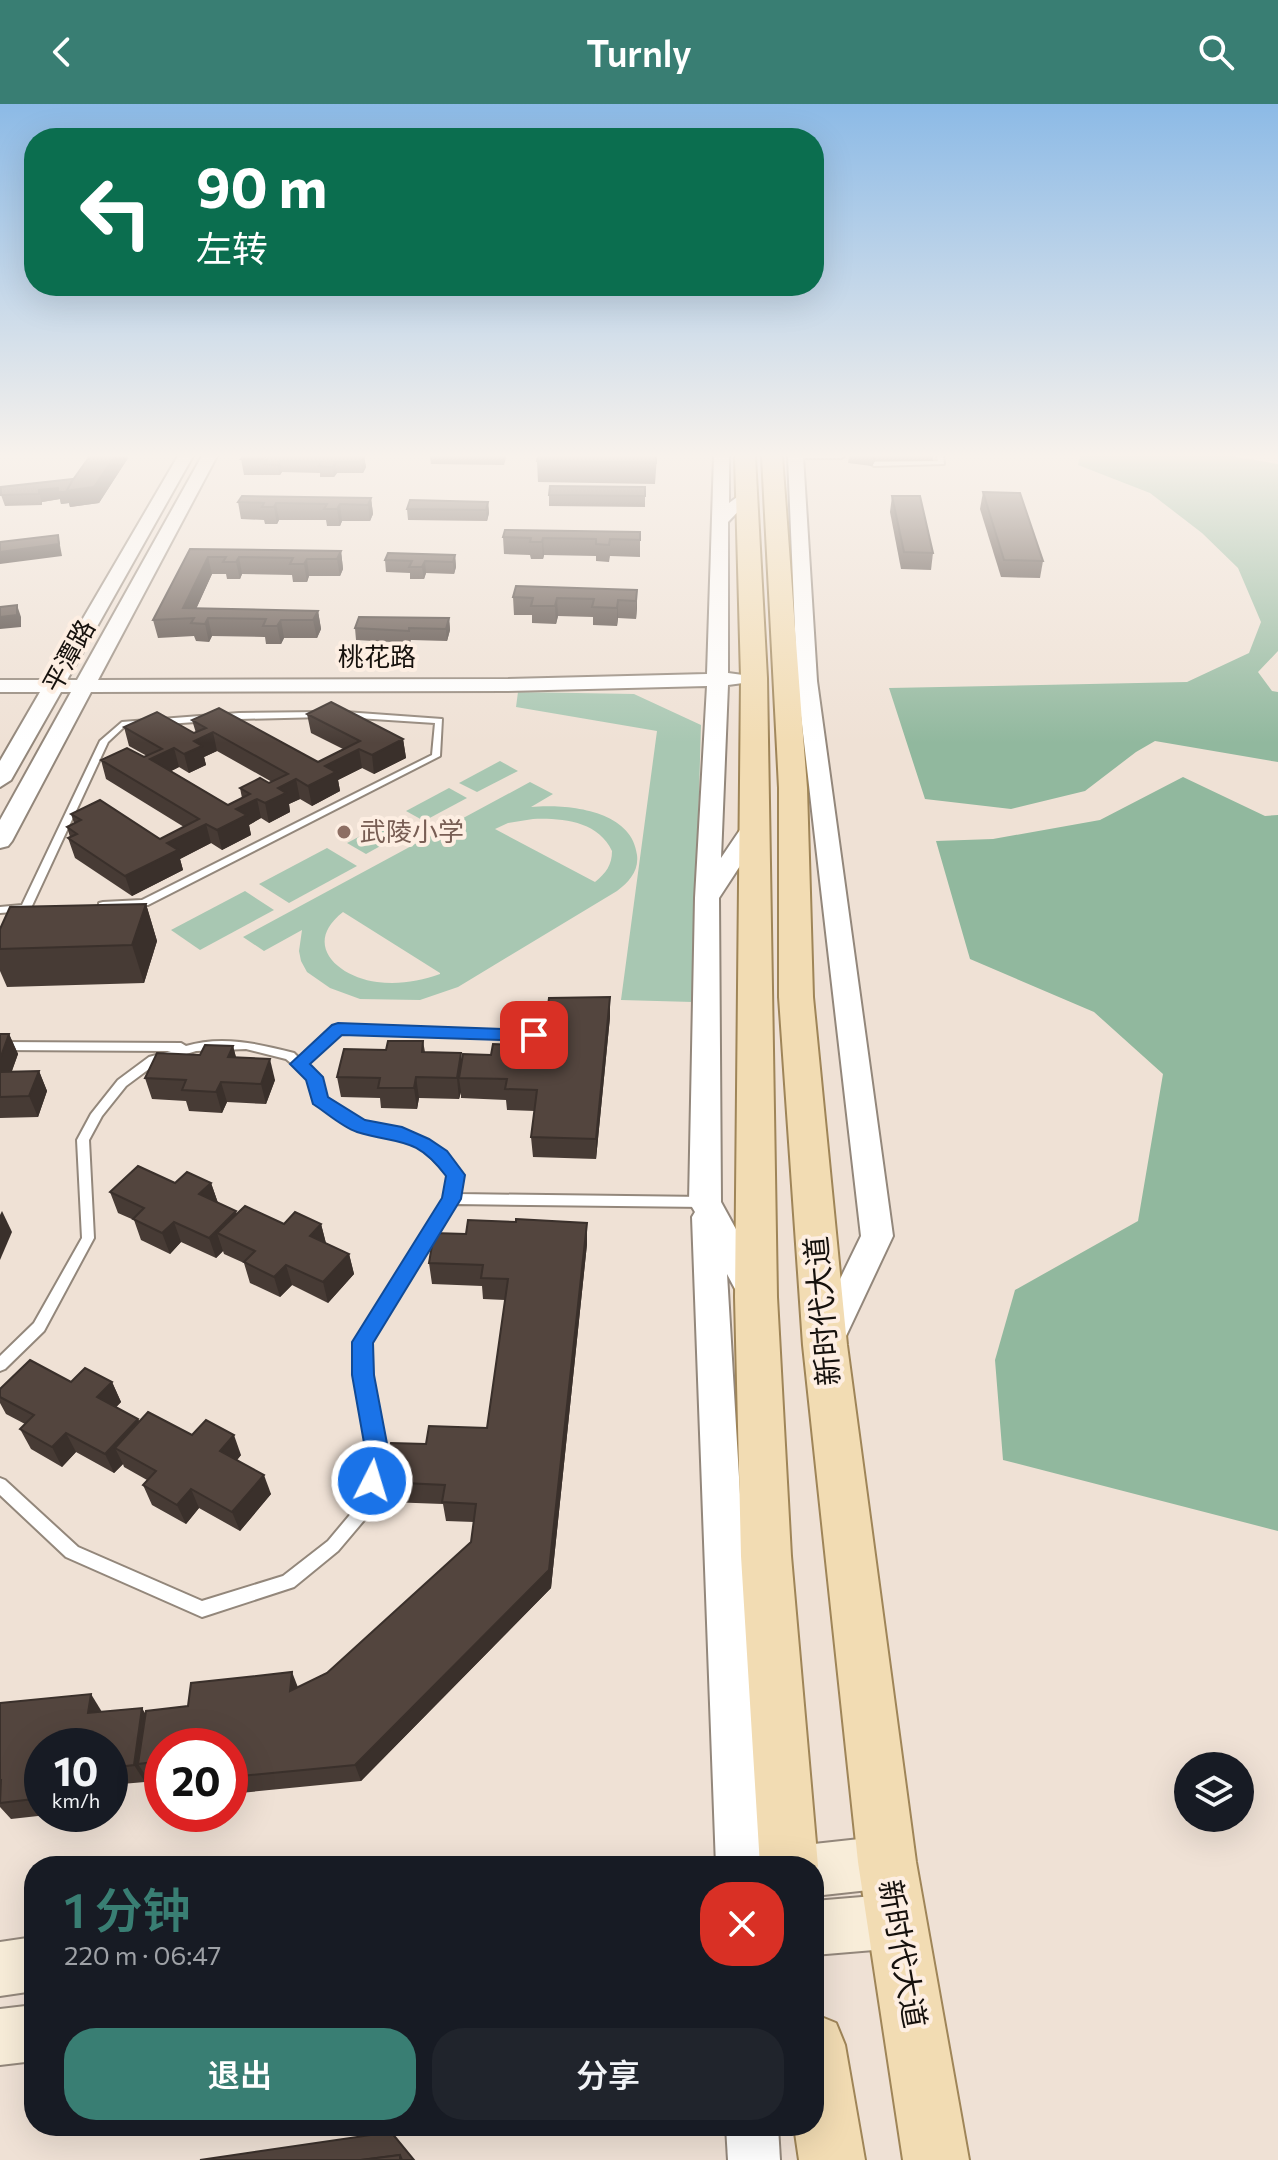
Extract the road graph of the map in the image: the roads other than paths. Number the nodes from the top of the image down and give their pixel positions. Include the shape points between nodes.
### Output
1 (130, 552) edge
2 (156, 552) edge
3 (756, 552) edge
4 (774, 552) edge
5 (783, 552) edge
6 (736, 679) junction
7 (0, 686) edge
8 (53, 686) junction
9 (83, 686) junction
10 (0, 780) edge
11 (754, 826) junction
12 (0, 841) edge
13 (707, 898) junction
14 (85, 906) edge
15 (26, 908) junction
16 (41, 908) edge
17 (0, 910) edge
18 (534, 1035) dead end
19 (0, 1046) edge
20 (196, 1047) junction
21 (299, 1064) junction
22 (451, 1199) junction
23 (706, 1204) junction
24 (756, 1297) junction
25 (825, 1345) junction
26 (0, 1365) edge
27 (0, 1485) edge
28 (739, 1856) edge
29 (788, 1856) edge
30 (887, 1862) junction
31 (824, 1869) edge
32 (898, 1921) junction
33 (824, 1927) edge
34 (24, 1965) edge
35 (0, 1969) edge
36 (24, 2034) edge
37 (0, 2037) edge
38 (824, 2109) edge
39 (753, 2136) edge
40 (754, 2160) edge
41 (832, 2160) edge
42 (936, 2160) edge

1 - 8 street, 平潭路
2 - 9 street, 平潭路
3 - 6 main road, 新时代大道
4 - 25 main road, 新时代大道 via 793,788 796,997
5 - 25 street via 807,681 877,1236
6 - 9 street, 桃花路
6 - 11 main road, 新时代大道
6 - 13 street
7 - 8 street, 桃花路
8 - 9 street, 桃花路
8 - 10 street, 平潭路
9 - 12 street, 平潭路
11 - 13 street
11 - 24 main road, 新时代大道
13 - 23 street
14 - 15 lane via 144,903 436,756 439,721 328,714 122,725 104,741
15 - 16 lane
15 - 17 lane
18 - 21 lane via 338,1029
19 - 20 lane
20 - 21 lane via 246,1045 290,1056
20 - 26 lane via 153,1060 122,1083 97,1114 83,1140 88,1238 39,1327
21 - 22 lane via 315,1077 320,1100 346,1117 360,1126 402,1133 440,1156 455,1175
22 - 23 lane
22 - 27 lane via 362,1342 377,1454 366,1507 333,1546 288,1582 202,1609 72,1552
23 - 24 street
23 - 28 street
24 - 29 main road, 新时代大道 via 766,1556
25 - 30 main road, 新时代大道
30 - 31 main road
30 - 32 main road, 新时代大道
32 - 33 main road
32 - 42 main road, 新时代大道
34 - 35 main road
36 - 37 main road
38 - 41 main road
39 - 40 street

